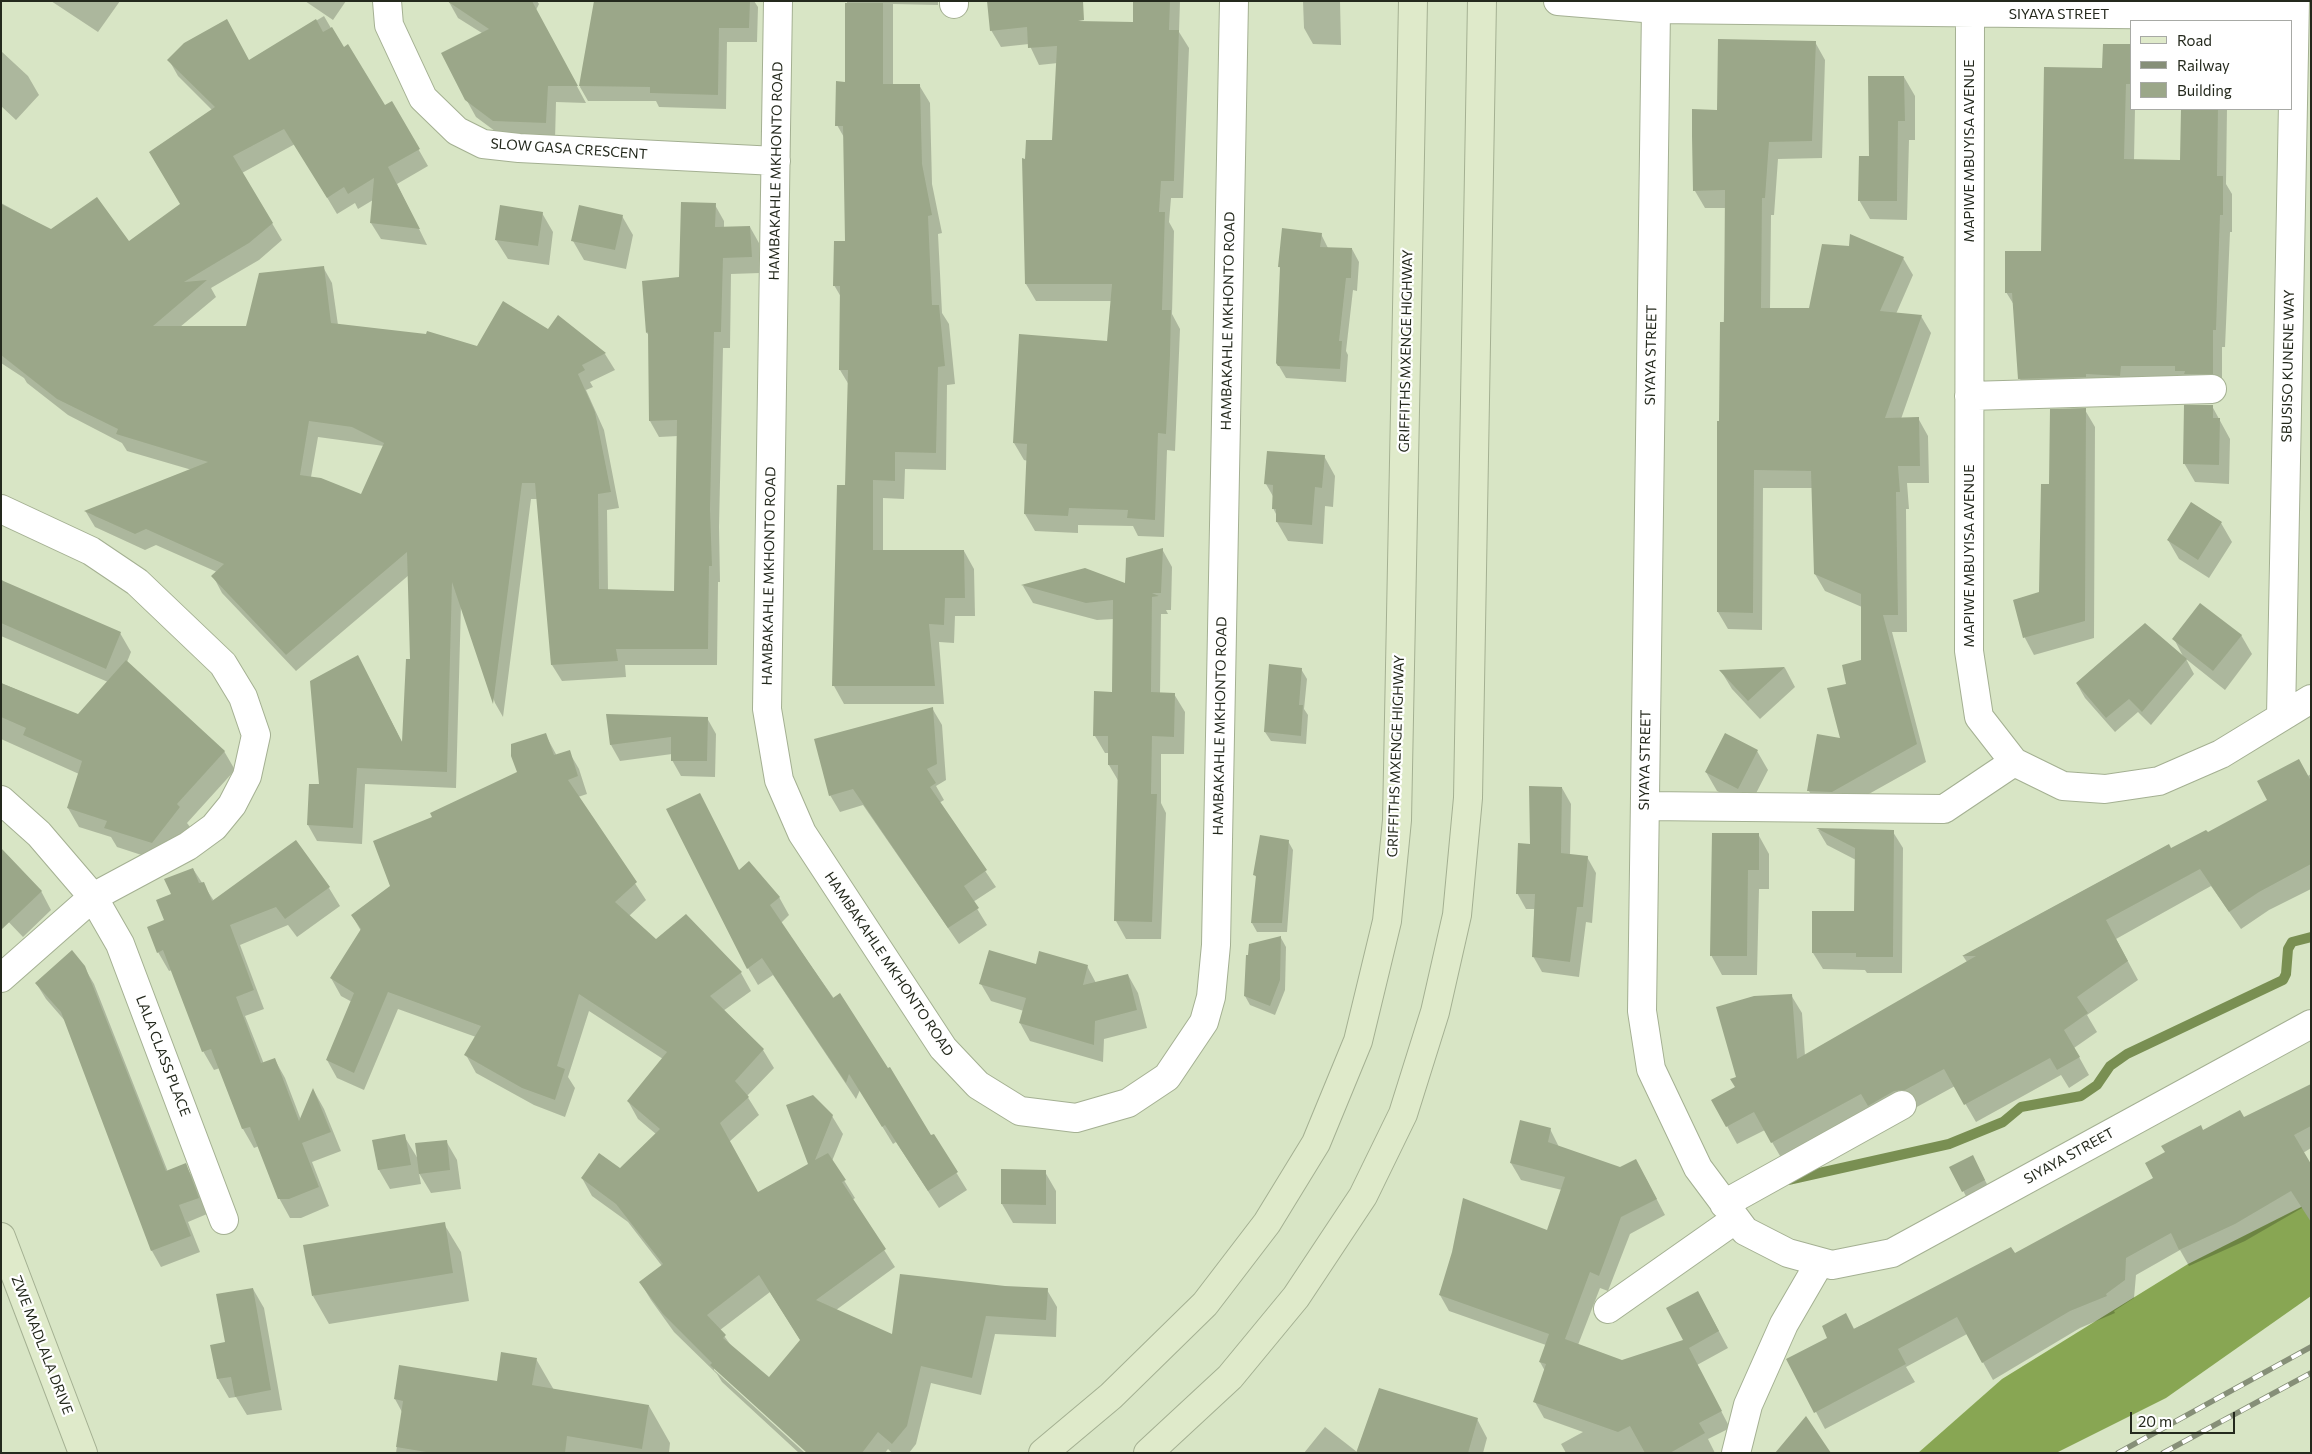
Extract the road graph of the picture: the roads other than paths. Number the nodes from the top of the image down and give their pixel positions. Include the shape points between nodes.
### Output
1 (388, 1) edge
2 (778, 1) edge
3 (1234, 1) edge
4 (1413, 1) edge
5 (1482, 1) edge
6 (1558, 1) edge
7 (1656, 9) junction
8 (2294, 9) edge
9 (1970, 14) junction
10 (776, 161) junction
11 (2212, 389) dead end
12 (1969, 396) junction
13 (1, 509) edge
14 (2311, 699) edge
15 (2281, 716) junction
16 (2014, 762) junction
17 (1, 800) edge
18 (1645, 806) junction
19 (93, 897) junction
20 (1, 978) edge
21 (2311, 1024) edge
22 (1902, 1105) dead end
23 (1730, 1211) junction
24 (224, 1220) dead end
25 (1, 1237) edge
26 (1820, 1262) junction
27 (1608, 1309) dead end
28 (83, 1453) edge
29 (1042, 1453) edge
30 (1148, 1453) edge
31 (1736, 1453) edge

1 - 10 street, SLOW GASA CRESCENT via 389,25 423,98 457,131 483,144
2 - 10 street, HAMBAKAHLE MKHONTO ROAD
3 - 10 street, HAMBAKAHLE MKHONTO ROAD via 1216,945 1211,997 1204,1022 1167,1077 1128,1103 1076,1118 1020,1111 978,1085 943,1048 802,833 779,780 767,709
4 - 29 street, GRIFFITHS MXENGE HIGHWAY via 1397,820 1387,921 1358,1042 1316,1143 1267,1223 1205,1304 1111,1396
5 - 30 street via 1468,798 1457,915 1438,1002 1403,1114 1363,1196 1296,1297 1230,1377
6 - 7 street
7 - 9 street, SIYAYA STREET
7 - 18 street, SIYAYA STREET
8 - 9 street, SIYAYA STREET
8 - 15 street, SBUSISO KUNENE WAY
9 - 12 street, MAPIWE MBUYISA AVENUE
11 - 12 street
12 - 16 street, MAPIWE MBUYISA AVENUE via 1969,651 1980,717
13 - 19 street via 91,550 137,582 224,664 243,697 256,735 247,776 232,805 214,827 188,846
14 - 15 street, MAPIWE MBUYISA AVENUE
15 - 16 street, MAPIWE MBUYISA AVENUE via 2221,754 2159,782 2104,789 2063,786
16 - 18 street via 1944,809
17 - 19 street, LALA CLASS PLACE via 39,834
18 - 23 street, SIYAYA STREET via 1642,1011 1651,1069 1698,1168
19 - 20 street
19 - 24 street, LALA CLASS PLACE via 120,944
21 - 26 street, SIYAYA STREET via 1892,1253 1832,1265
22 - 23 street
23 - 26 street, SIYAYA STREET via 1745,1230 1788,1253
23 - 27 street
25 - 28 street, ZWE MADLALA DRIVE
26 - 31 street via 1784,1324 1748,1405

